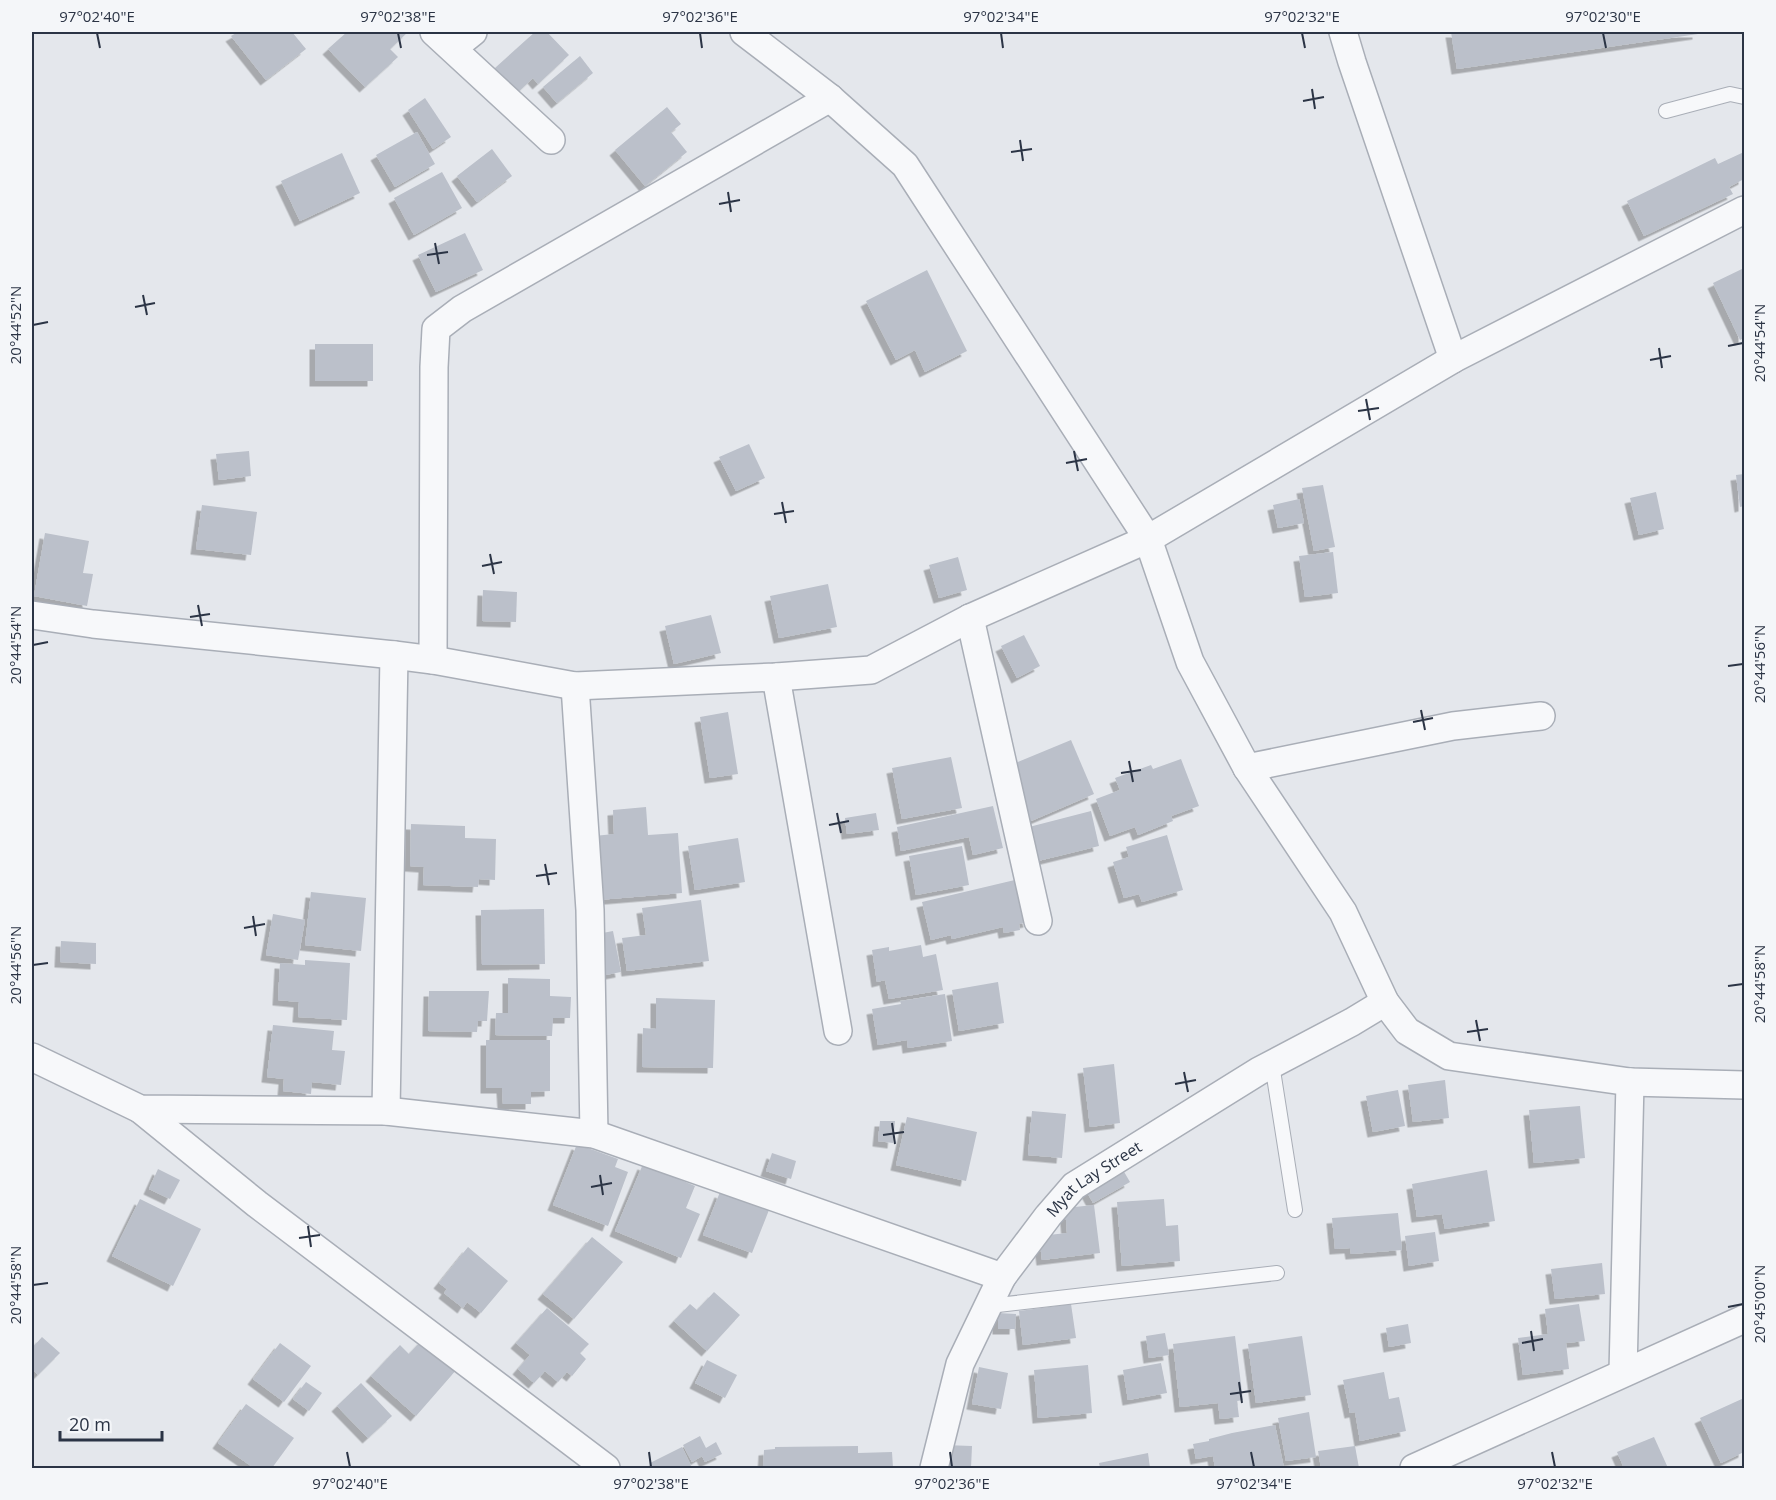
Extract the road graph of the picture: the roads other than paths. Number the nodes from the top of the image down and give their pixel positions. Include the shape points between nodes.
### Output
1 (744, 32) edge
2 (1343, 32) edge
3 (453, 37) edge
4 (1744, 97) edge
5 (830, 98) junction
6 (1666, 111) dead end
7 (551, 140) dead end
8 (1744, 210) edge
9 (1453, 359) junction
10 (1148, 539) junction
11 (32, 615) edge
12 (970, 618) junction
13 (394, 655) junction
14 (433, 660) junction
15 (776, 677) junction
16 (575, 686) junction
17 (1541, 716) dead end
18 (1247, 768) junction
19 (1038, 921) dead end
20 (1385, 1002) junction
21 (838, 1031) dead end
22 (32, 1057) edge
23 (1272, 1064) junction
24 (1630, 1082) junction
25 (1744, 1085) edge
26 (140, 1109) junction
27 (386, 1111) junction
28 (594, 1134) junction
29 (1295, 1210) dead end
30 (1277, 1273) dead end
31 (1002, 1277) junction
32 (989, 1306) junction
33 (1744, 1319) edge
34 (1623, 1372) junction
35 (606, 1468) edge
36 (934, 1468) edge
37 (1414, 1468) edge

1 - 5 street
2 - 9 street
3 - 7 street
4 - 6 lane via 1730,94
5 - 10 street via 905,165
5 - 14 street via 462,309 436,329
8 - 9 street
9 - 10 street
10 - 12 street
10 - 18 street via 1190,662
11 - 13 street
12 - 15 street via 871,670
12 - 19 street
13 - 14 street
13 - 27 street
14 - 16 street
15 - 16 street
15 - 21 street
16 - 28 street via 590,910
17 - 18 street via 1454,726
18 - 20 street via 1343,912
20 - 23 street, Myat Lay Street
20 - 24 street via 1407,1031 1449,1056
22 - 26 street
23 - 29 lane
23 - 31 street, Myat Lay Street via 1074,1186
24 - 25 street
24 - 34 street
26 - 27 street
26 - 35 street via 257,1204
27 - 28 street
28 - 31 street
30 - 32 lane
31 - 32 street, Myat Lay Street
32 - 36 street, Myat Lay Street via 960,1364
33 - 34 street
34 - 37 street

